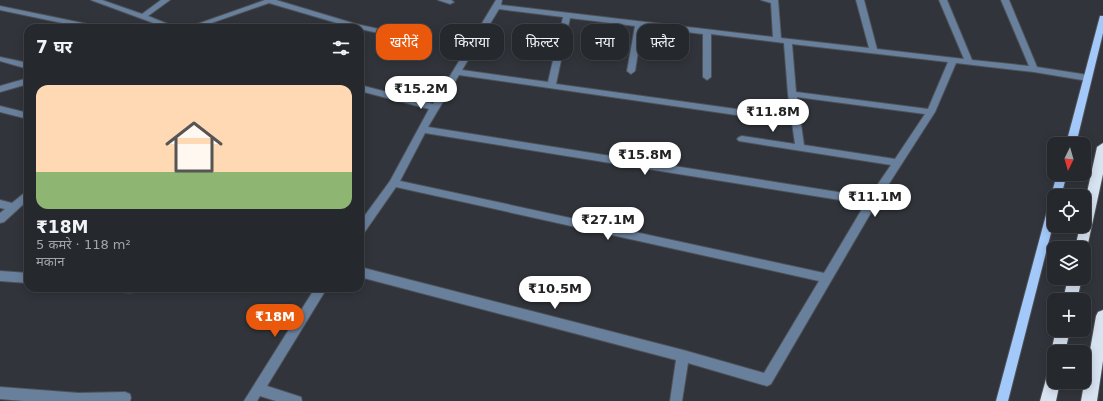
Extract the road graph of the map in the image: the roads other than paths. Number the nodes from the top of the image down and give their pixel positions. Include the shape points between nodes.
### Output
1 (96, 0) edge
2 (166, 0) edge
3 (250, 0) edge
4 (442, 0) edge
5 (765, 0) edge
6 (860, 0) edge
7 (943, 0) edge
8 (1005, 0) edge
9 (270, 1) edge
10 (775, 1) edge
11 (450, 2) dead end
12 (498, 3) edge
13 (0, 8) edge
14 (234, 12) junction
15 (567, 16) junction
16 (143, 17) junction
17 (1103, 18) edge
18 (77, 24) edge
19 (163, 24) edge
20 (201, 24) edge
21 (348, 24) edge
22 (639, 24) edge
23 (364, 28) edge
24 (689, 30) edge
25 (376, 31) edge
26 (707, 32) junction
27 (637, 36) edge
28 (778, 40) junction
29 (788, 41) junction
30 (874, 51) junction
31 (0, 60) edge
32 (953, 60) junction
33 (969, 62) junction
34 (24, 65) edge
35 (1034, 69) junction
36 (631, 71) dead end
37 (456, 72) junction
38 (708, 77) dead end
39 (1088, 78) junction
40 (24, 82) edge
41 (551, 86) junction
42 (0, 89) edge
43 (364, 89) edge
44 (792, 94) junction
45 (435, 108) junction
46 (0, 109) edge
47 (736, 112) dead end
48 (931, 112) junction
49 (24, 115) edge
50 (422, 129) junction
51 (1072, 137) edge
52 (742, 139) dead end
53 (1103, 147) edge
54 (800, 148) junction
55 (897, 163) junction
56 (394, 182) junction
57 (24, 198) edge
58 (872, 201) junction
59 (0, 204) edge
60 (13, 208) junction
61 (0, 219) edge
62 (364, 224) edge
63 (1047, 228) edge
64 (1083, 241) edge
65 (364, 273) edge
66 (0, 276) edge
67 (24, 278) edge
68 (826, 278) junction
69 (319, 292) edge
70 (1103, 316) edge
71 (682, 356) junction
72 (258, 389) junction
73 (1051, 389) edge
74 (0, 393) edge
75 (125, 398) dead end
76 (250, 401) edge
77 (296, 401) edge
78 (676, 401) edge
79 (1002, 401) edge
80 (1048, 401) edge
81 (1089, 401) edge

1 - 16 street
2 - 16 street
3 - 14 street
4 - 11 street
5 - 10 street
6 - 30 street
7 - 33 street
8 - 35 street
9 - 14 street
9 - 21 street
10 - 28 street
12 - 15 street
12 - 37 street
13 - 18 street
14 - 20 street
15 - 22 street
15 - 41 street
16 - 19 street
17 - 39 main road
23 - 25 street
24 - 26 street
26 - 28 street
26 - 38 street
27 - 36 street
28 - 29 street
29 - 30 street
29 - 44 street
30 - 32 street
31 - 34 street
32 - 33 street
32 - 48 street
33 - 35 street
35 - 39 street
37 - 41 street
37 - 45 street
39 - 51 main road
40 - 42 street
41 - 47 street
43 - 45 street
44 - 48 street
44 - 54 street
45 - 50 street
46 - 49 street
48 - 55 street
50 - 56 street
50 - 58 street
52 - 54 street
53 - 64 highway
54 - 55 street
55 - 58 street
56 - 62 street
56 - 68 street
57 - 60 street
58 - 68 street
59 - 60 street
60 - 61 street
63 - 79 main road
65 - 71 street
66 - 67 street
68 - 71 street via 767,380
69 - 72 street
70 - 81 highway
71 - 78 street
72 - 76 street
72 - 77 street
73 - 80 highway
74 - 75 street via 79,399

